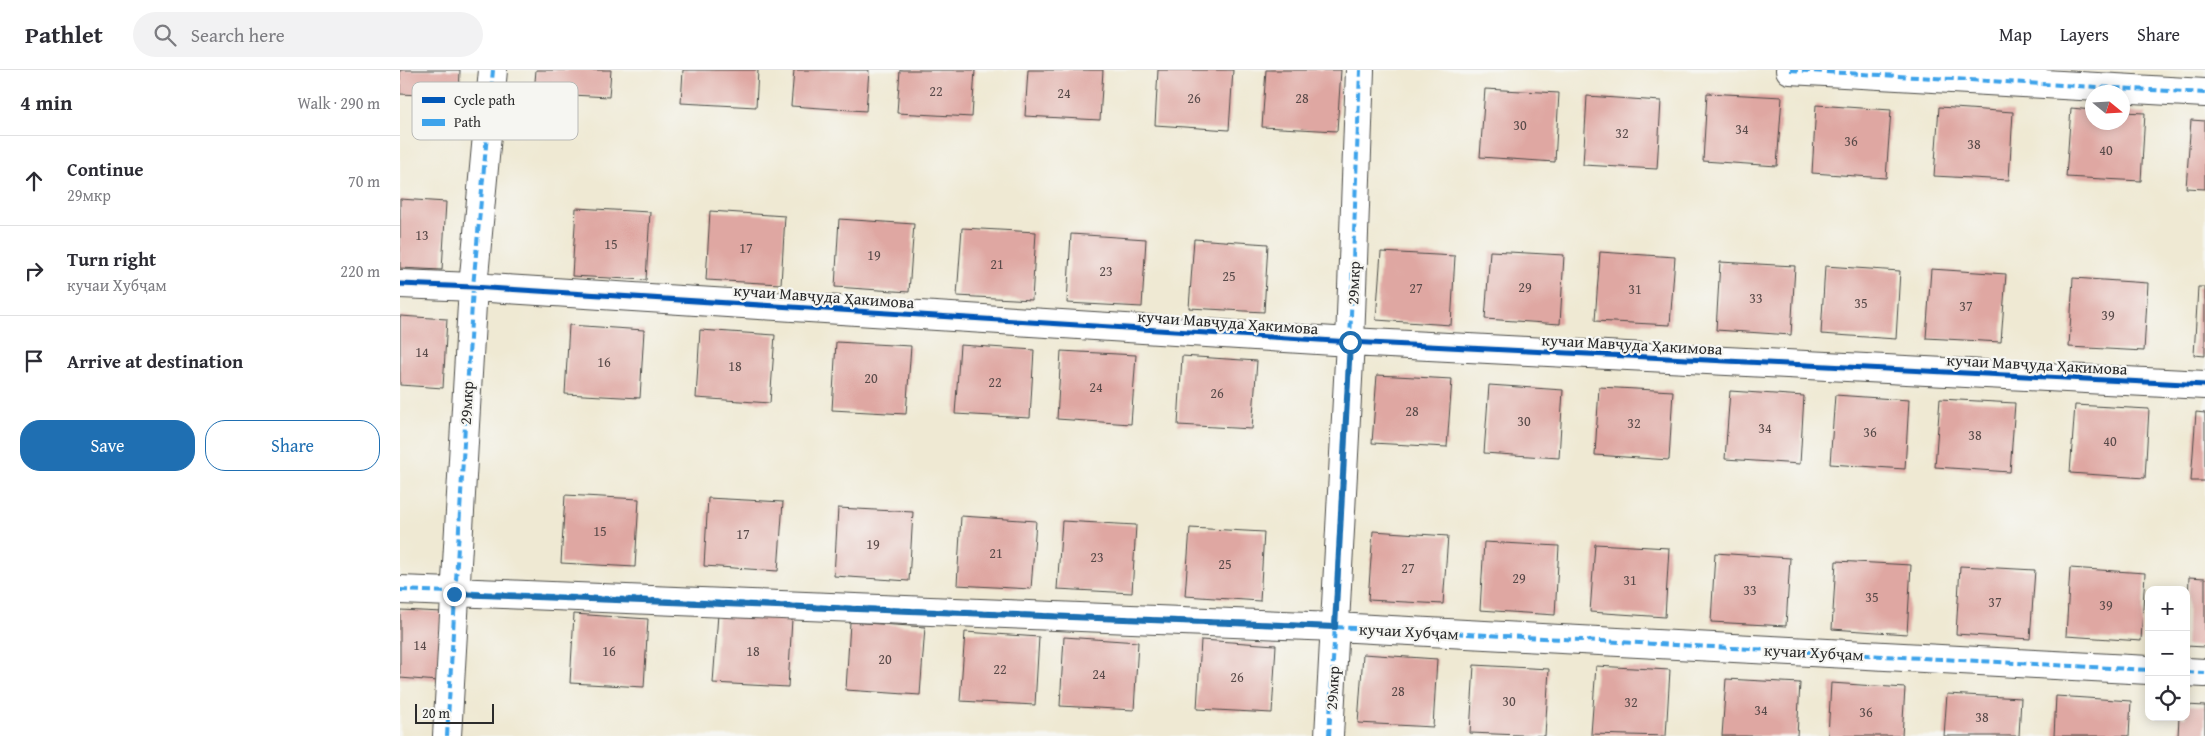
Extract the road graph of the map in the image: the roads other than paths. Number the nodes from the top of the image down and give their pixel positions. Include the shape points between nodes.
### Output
1 (1360, 70) edge
2 (1790, 70) edge
3 (2205, 93) edge
4 (487, 140) edge
5 (400, 284) edge
6 (473, 287) junction
7 (1350, 342) junction
8 (2205, 385) edge
9 (400, 590) edge
10 (454, 594) junction
11 (1335, 627) junction
12 (2145, 670) edge
13 (2190, 672) edge
14 (2205, 673) edge
15 (447, 736) edge
16 (1329, 736) edge

1 - 7 street, 29мкр
2 - 3 street
4 - 6 street, 29мкр
5 - 6 street, кучаи Мавҷуда Ҳакимова
6 - 7 street, кучаи Мавҷуда Ҳакимова
6 - 10 street, 29мкр
7 - 8 street, кучаи Мавҷуда Ҳакимова
7 - 11 street, 29мкр
9 - 10 street, кучаи Хубҷам
10 - 11 street, кучаи Хубҷам
10 - 15 street, 29мкр
11 - 12 street, кучаи Хубҷам
11 - 16 street, 29мкр
13 - 14 street

